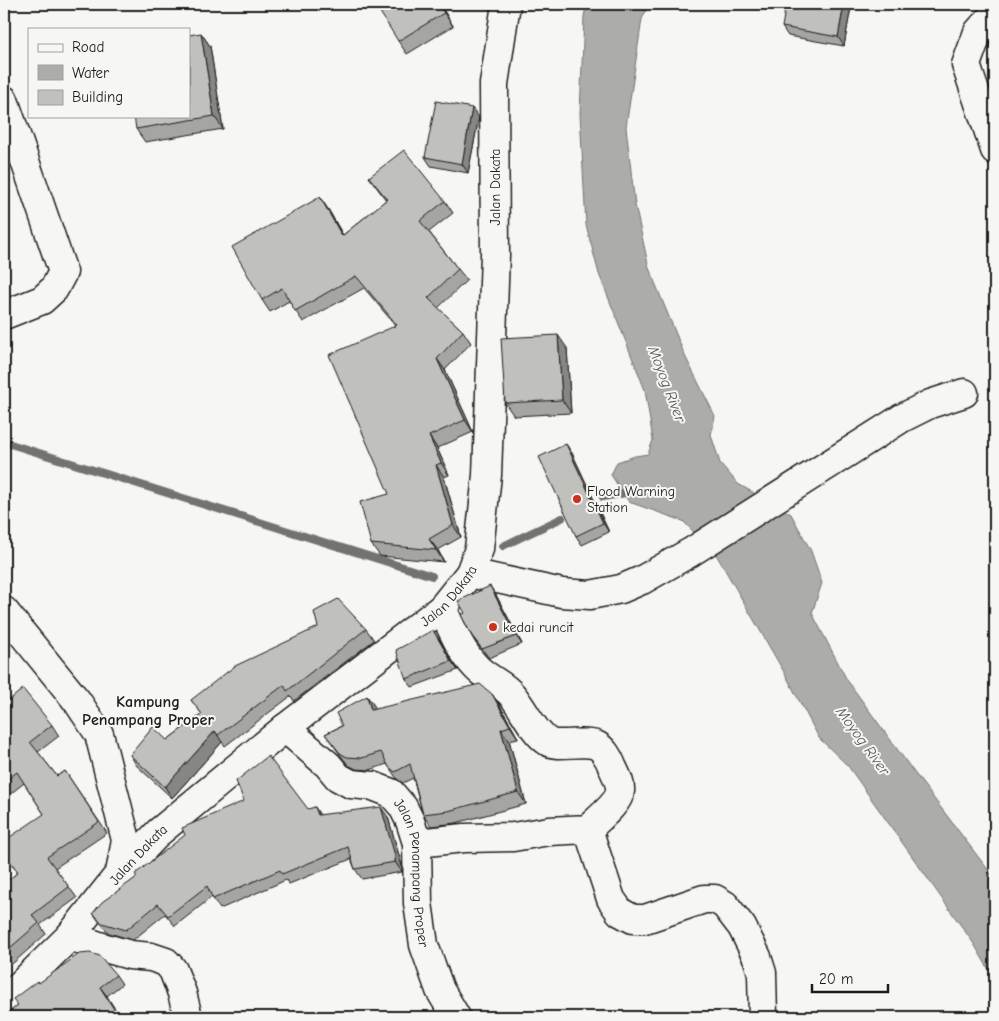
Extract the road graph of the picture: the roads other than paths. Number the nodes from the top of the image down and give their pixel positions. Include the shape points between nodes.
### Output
1 (506, 4) edge
2 (995, 13) edge
3 (4, 100) edge
4 (995, 150) edge
5 (4, 315) edge
6 (964, 393) dead end
7 (470, 573) junction
8 (442, 608) junction
9 (4, 612) edge
10 (285, 728) junction
11 (588, 829) junction
12 (417, 843) junction
13 (120, 873) junction
14 (70, 936) junction
15 (4, 1001) edge
16 (188, 1017) edge
17 (456, 1017) edge
18 (763, 1017) edge

1 - 7 street, Jalan Dakata via 494,84 495,255 487,475 479,549
2 - 4 street via 978,32 966,65
3 - 5 street via 63,272 54,289 42,300
6 - 7 street via 930,404 902,418 691,552 621,589 590,595 562,593
7 - 8 street, Jalan Dakata
8 - 10 street, Jalan Dakata
8 - 11 street via 460,646 476,668 512,695 548,742 598,746 609,758 620,790 617,799
9 - 13 street via 77,701 99,734 126,840
10 - 12 street, Jalan Penampang Proper via 328,765 338,778 390,793 403,807
10 - 13 street, Jalan Dakata via 159,832
11 - 12 street
11 - 18 street via 611,899 620,912 633,919 646,919 704,898 715,899 725,905 742,927 758,957 762,972
12 - 17 street, Jalan Penampang Proper via 418,903 424,945 440,990
13 - 14 street, Jalan Dakata
14 - 15 street, Jalan Dakata
14 - 16 street via 130,955 166,962 173,970

